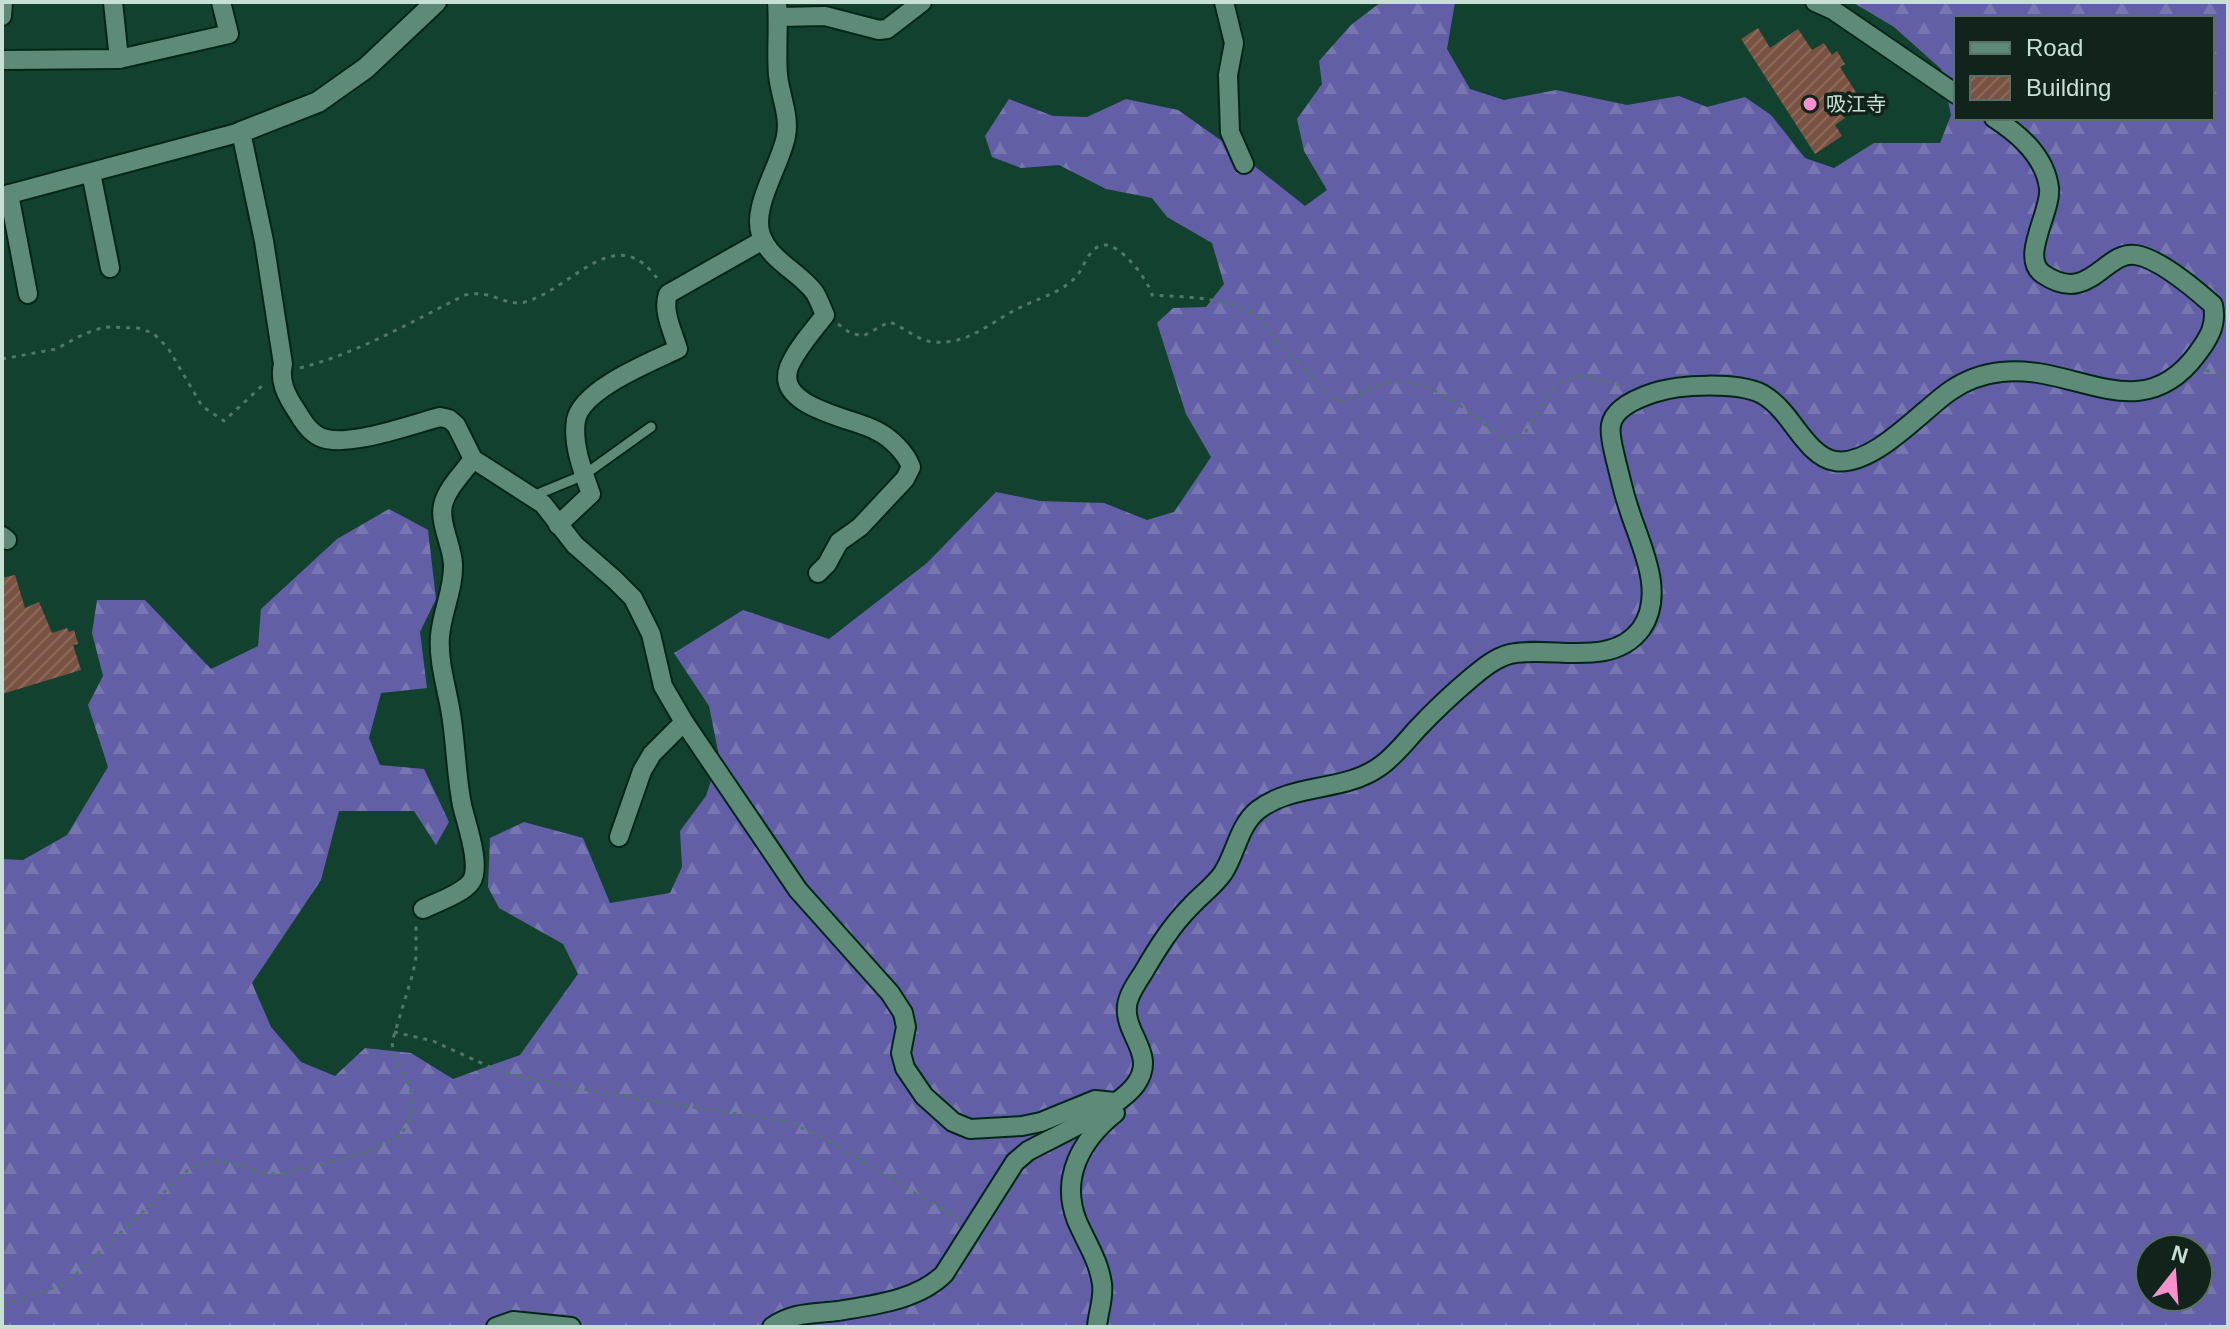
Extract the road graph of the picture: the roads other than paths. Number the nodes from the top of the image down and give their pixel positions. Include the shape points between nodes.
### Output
1 (3, 2) edge
2 (113, 2) edge
3 (221, 2) edge
4 (922, 2) edge
5 (1224, 2) edge
6 (1815, 2) edge
7 (434, 3) edge
8 (778, 9) edge
9 (2, 16) edge
10 (119, 59) junction
11 (2, 60) edge
12 (1954, 93) edge
13 (1997, 120) edge
14 (241, 132) junction
15 (1244, 164) dead end
16 (91, 173) junction
17 (6, 195) edge
18 (763, 240) junction
19 (110, 268) dead end
20 (28, 294) dead end
21 (651, 427) dead end
22 (473, 459) junction
23 (584, 475) junction
24 (533, 496) junction
25 (558, 525) junction
26 (818, 573) dead end
27 (684, 722) junction
28 (619, 837) dead end
29 (423, 909) road end
30 (1119, 1101) junction
31 (496, 1327) edge
32 (571, 1327) edge
33 (772, 1327) edge
34 (1097, 1327) edge

1 - 9 street
2 - 10 street
3 - 10 street via 229,34
4 - 8 street via 879,30
5 - 15 street via 1234,43 1228,75 1230,132
6 - 12 street
7 - 14 street via 366,68 318,102
8 - 18 street via 786,136 763,201
10 - 11 street
13 - 30 street via 2025,141 2049,188 2035,246 2040,273 2075,284 2096,277 2116,258 2135,255 2152,260 2213,305 2216,320 2191,362 2167,385 2146,391 2118,391 2013,370 1980,375 1951,390 1890,439 1845,462 1829,461 1779,407 1763,394 1740,388 1652,393 1620,409 1611,424 1613,447 1650,572 1651,604 1636,635 1597,653 1509,655 1491,662 1373,772 1276,800 1256,811 1225,870 1167,933 1134,988 1127,1004 1144,1067 1138,1082
14 - 16 street
14 - 22 street via 264,241 281,373 288,399 305,425 330,441 440,417 456,425
16 - 17 street
16 - 19 street
17 - 20 street
18 - 23 street via 668,294 667,314 678,349 582,404 576,438
18 - 26 street via 814,292 825,315 789,368 793,391 816,409 877,430 911,467 860,527 839,542
21 - 23 lane
22 - 24 street
22 - 29 street via 443,506 453,567 440,660 475,868 464,888
23 - 24 lane
23 - 25 street via 591,494
24 - 25 street
25 - 27 street via 633,598 651,634 663,686
27 - 28 street via 642,771
27 - 30 street via 798,890 890,993 906,1027 901,1053 905,1068 924,1096 953,1122 970,1129 1022,1126 1095,1100
30 - 33 street via 1015,1162 944,1274 921,1292 838,1311 798,1314
30 - 34 street via 1117,1112 1082,1148 1072,1172 1070,1197 1102,1282
31 - 32 street via 513,1321

